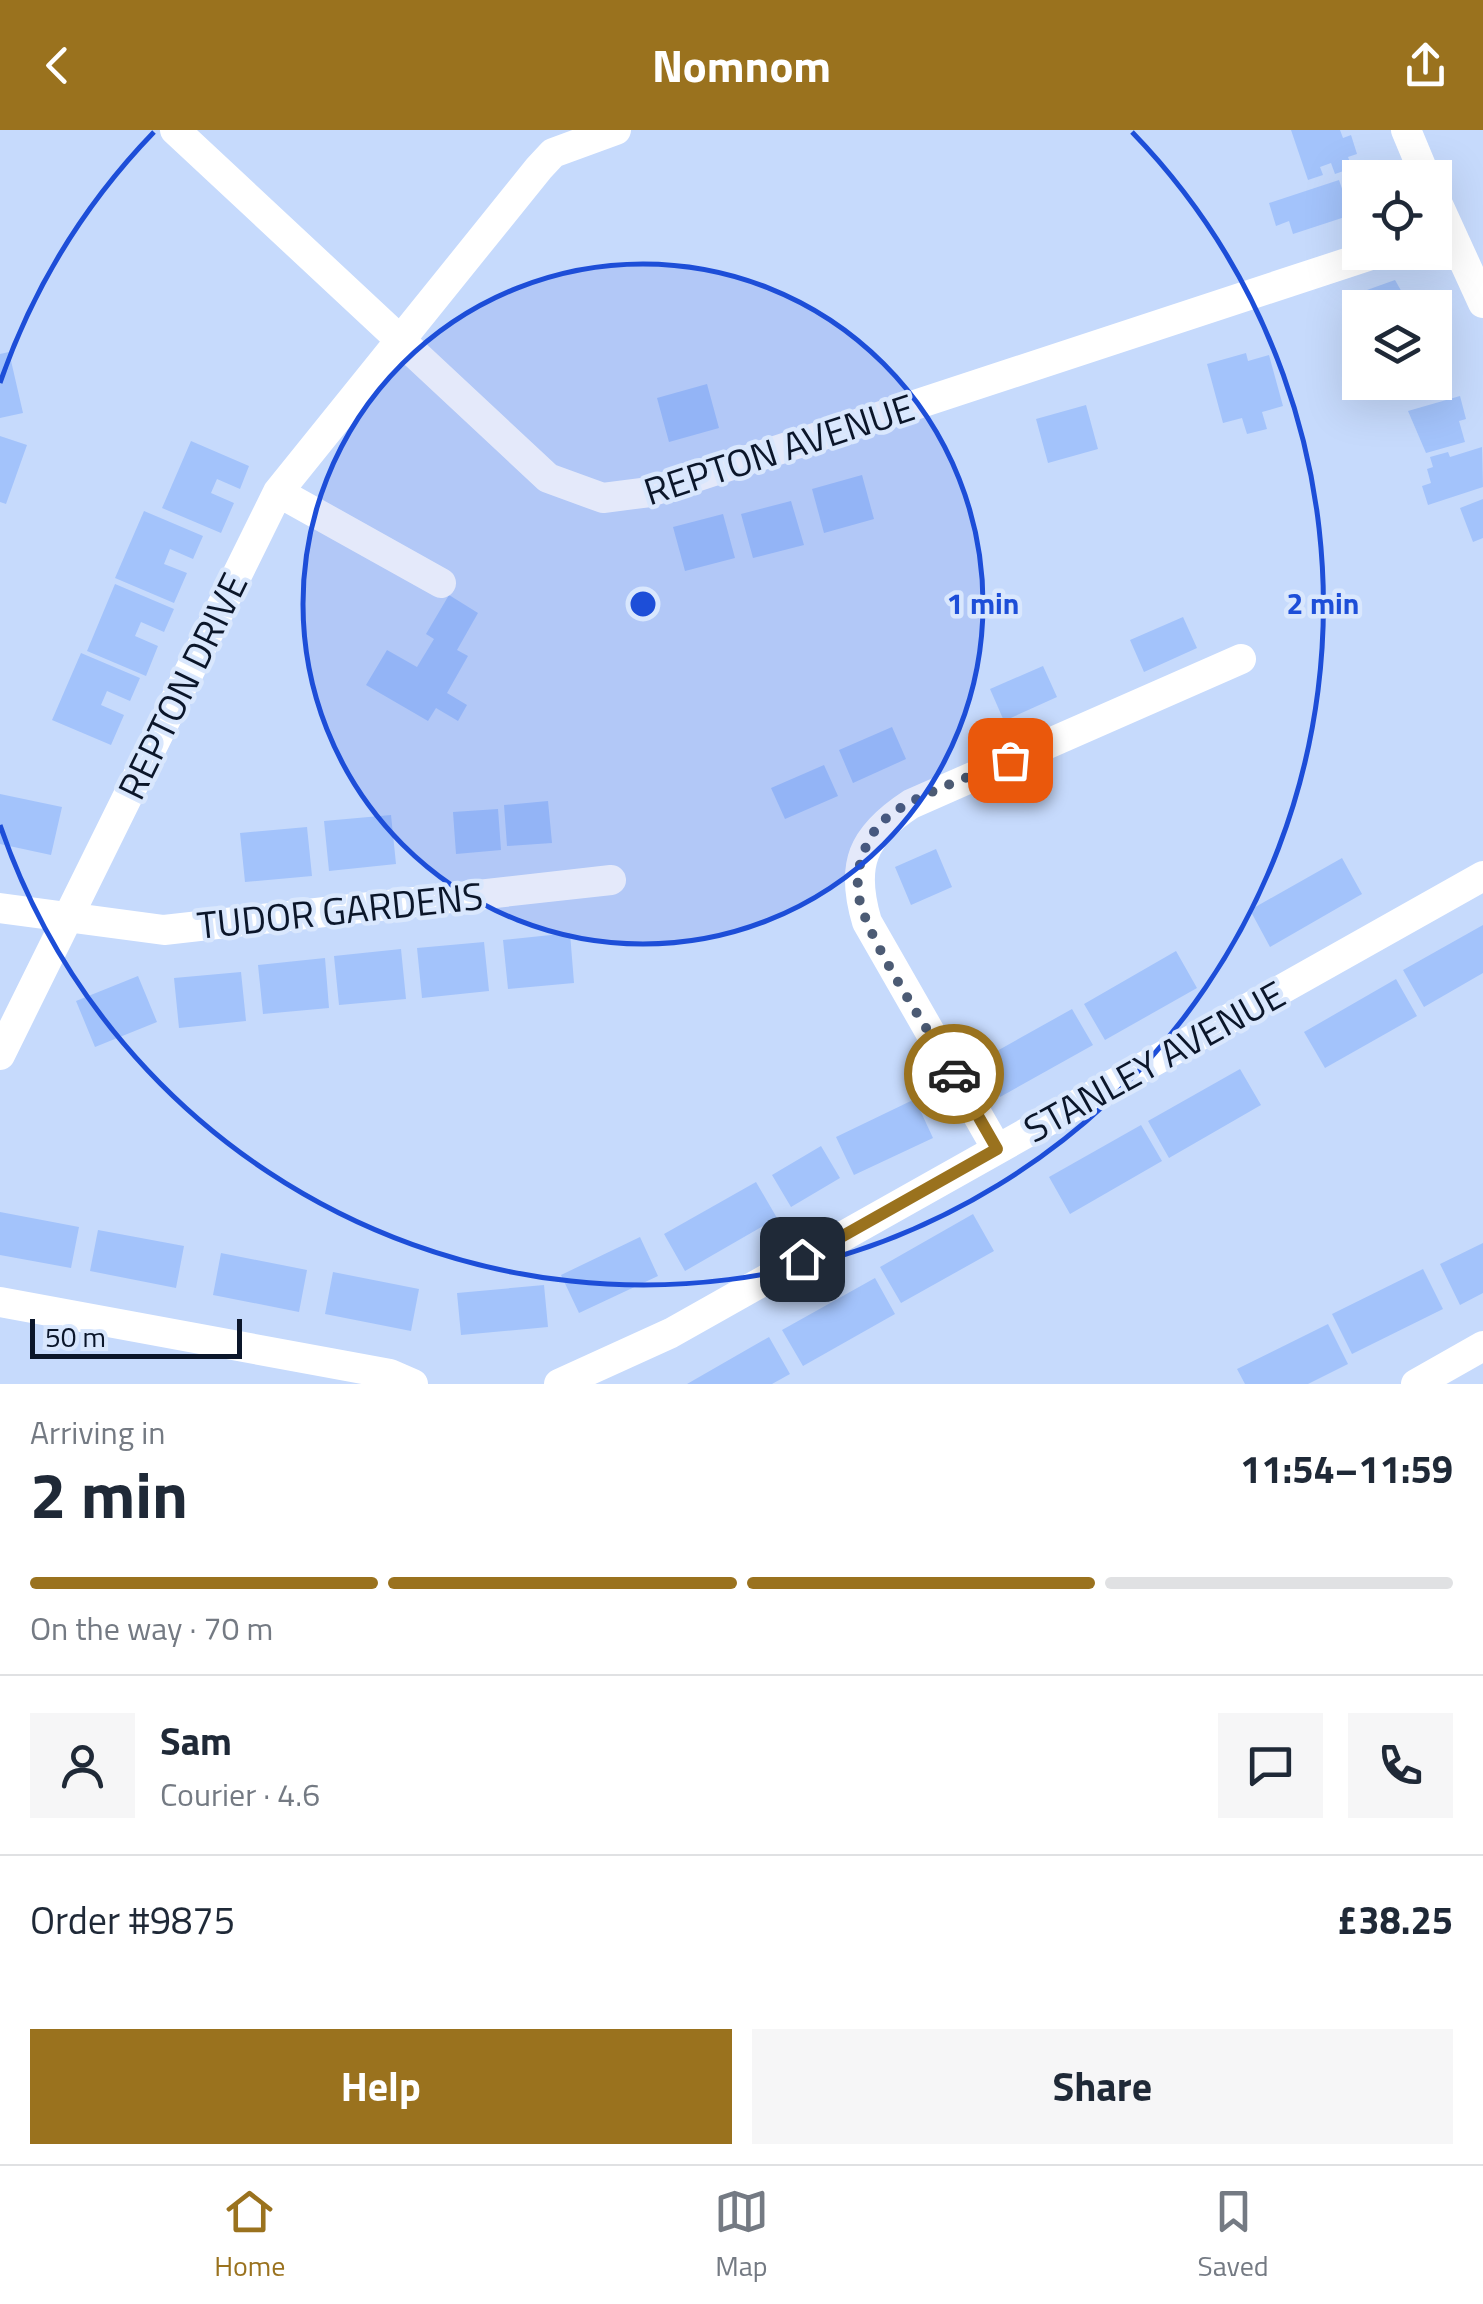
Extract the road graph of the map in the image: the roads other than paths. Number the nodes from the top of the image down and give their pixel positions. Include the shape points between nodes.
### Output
1 (175, 130) edge
2 (616, 130) edge
3 (1406, 130) edge
4 (1418, 160) edge
5 (1452, 249) edge
6 (1342, 264) edge
7 (1483, 303) edge
8 (400, 338) junction
9 (278, 492) junction
10 (441, 583) dead end
11 (1241, 659) dead end
12 (1483, 876) edge
13 (612, 880) dead end
14 (0, 908) edge
15 (70, 916) junction
16 (0, 1055) edge
17 (997, 1149) junction
18 (0, 1302) edge
19 (1483, 1346) edge
20 (412, 1384) edge
21 (559, 1384) edge
22 (1416, 1384) edge

1 - 8 street, REPTON AVENUE
2 - 8 street, REPTON DRIVE via 554,153
3 - 4 street
5 - 7 street
6 - 8 street, REPTON AVENUE via 625,498 576,492 548,478
8 - 9 street, REPTON DRIVE
9 - 10 street
9 - 15 street, REPTON DRIVE
11 - 17 street via 911,804 880,824 863,853 858,890 867,922
12 - 17 street, STANLEY AVENUE
13 - 15 street, TUDOR GARDENS via 164,930
14 - 15 street, TUDOR GARDENS
15 - 16 street, REPTON DRIVE
17 - 21 street, STANLEY AVENUE via 671,1333
18 - 20 street via 390,1374
19 - 22 street

